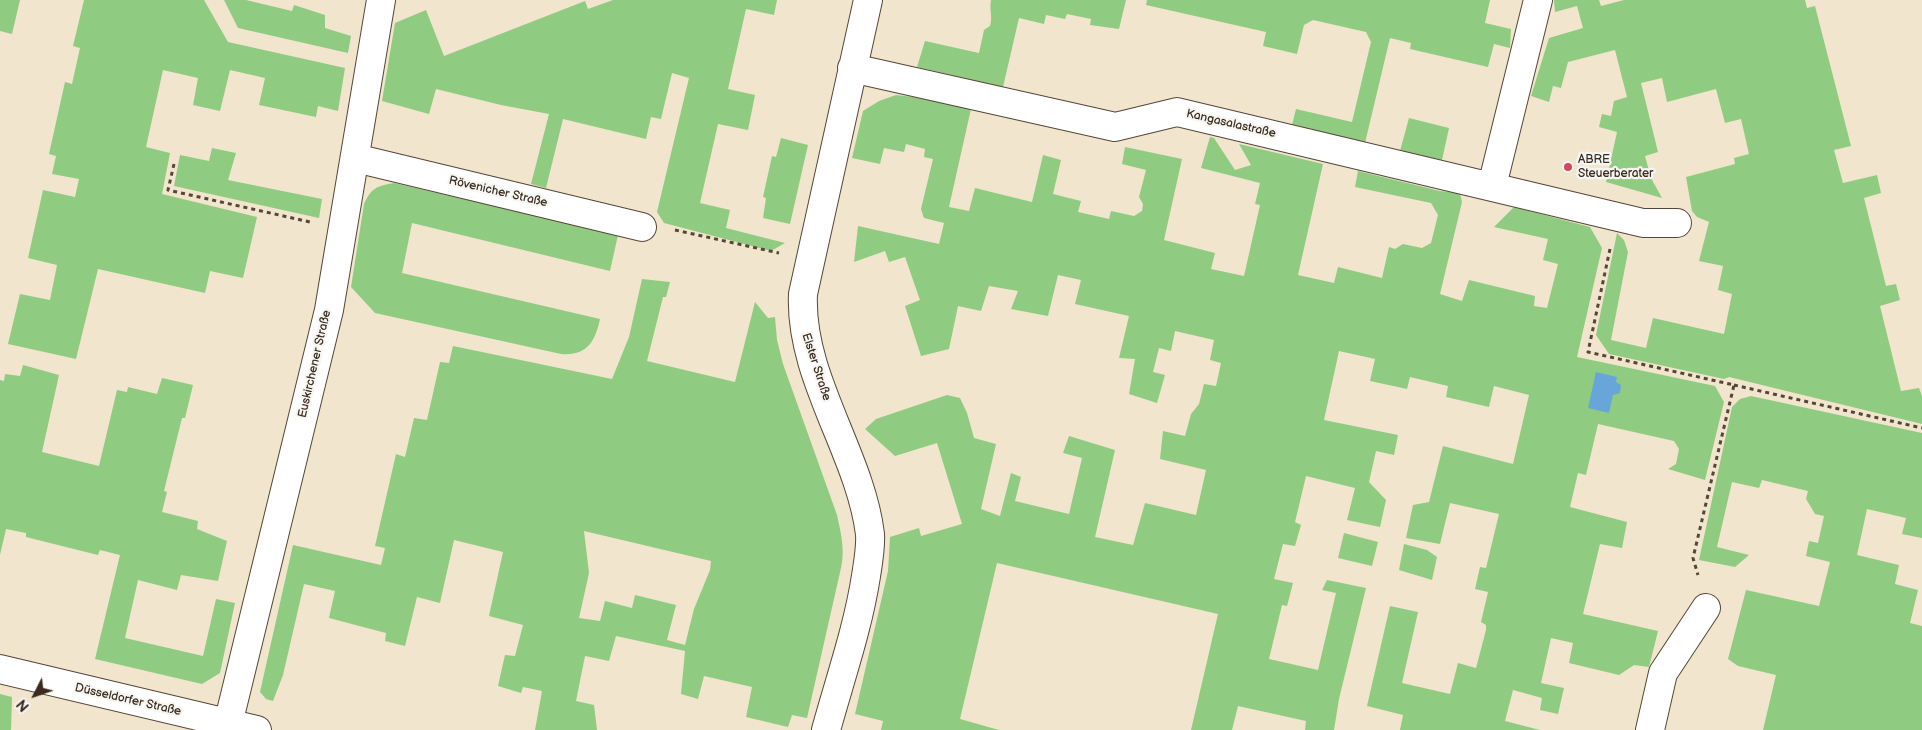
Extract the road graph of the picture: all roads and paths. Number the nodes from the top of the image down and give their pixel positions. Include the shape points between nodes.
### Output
1 (381, 0) edge
2 (868, 0) edge
3 (1538, 0) edge
4 (852, 68) junction
5 (355, 158) junction
6 (174, 164) dead end
7 (1492, 186) junction
8 (1605, 213) junction
9 (1677, 223) dead end
10 (642, 227) joint
11 (342, 230) junction
12 (810, 260) junction
13 (1734, 385) junction
14 (1922, 428) edge
15 (1706, 608) joint
16 (0, 670) edge
17 (180, 721) edge
18 (228, 724) junction
19 (257, 730) edge
20 (826, 730) edge
21 (1650, 730) edge

1 - 5 street, Euskirchener Straße
2 - 4 street, Elster Straße
3 - 7 street
4 - 7 street, Kangasalastraße via 1115,127 1178,112
4 - 12 street, Elster Straße
5 - 10 street, Rövenicher Straße
5 - 11 street, Euskirchener Straße
6 - 11 path via 168,190
7 - 8 street, Kangasalastraße
8 - 9 street, Kangasalastraße via 1643,223
8 - 13 path via 1611,247 1588,352
10 - 12 path via 663,227
11 - 18 street, Euskirchener Straße via 329,310
12 - 20 street, Elster Straße via 803,294 804,334 866,511 870,536 862,601
13 - 14 path
13 - 15 path via 1693,558
15 - 21 street via 1663,673
16 - 17 street, Düsseldorfer Straße
17 - 18 street, Düsseldorfer Straße
18 - 19 street, Düsseldorfer Straße

